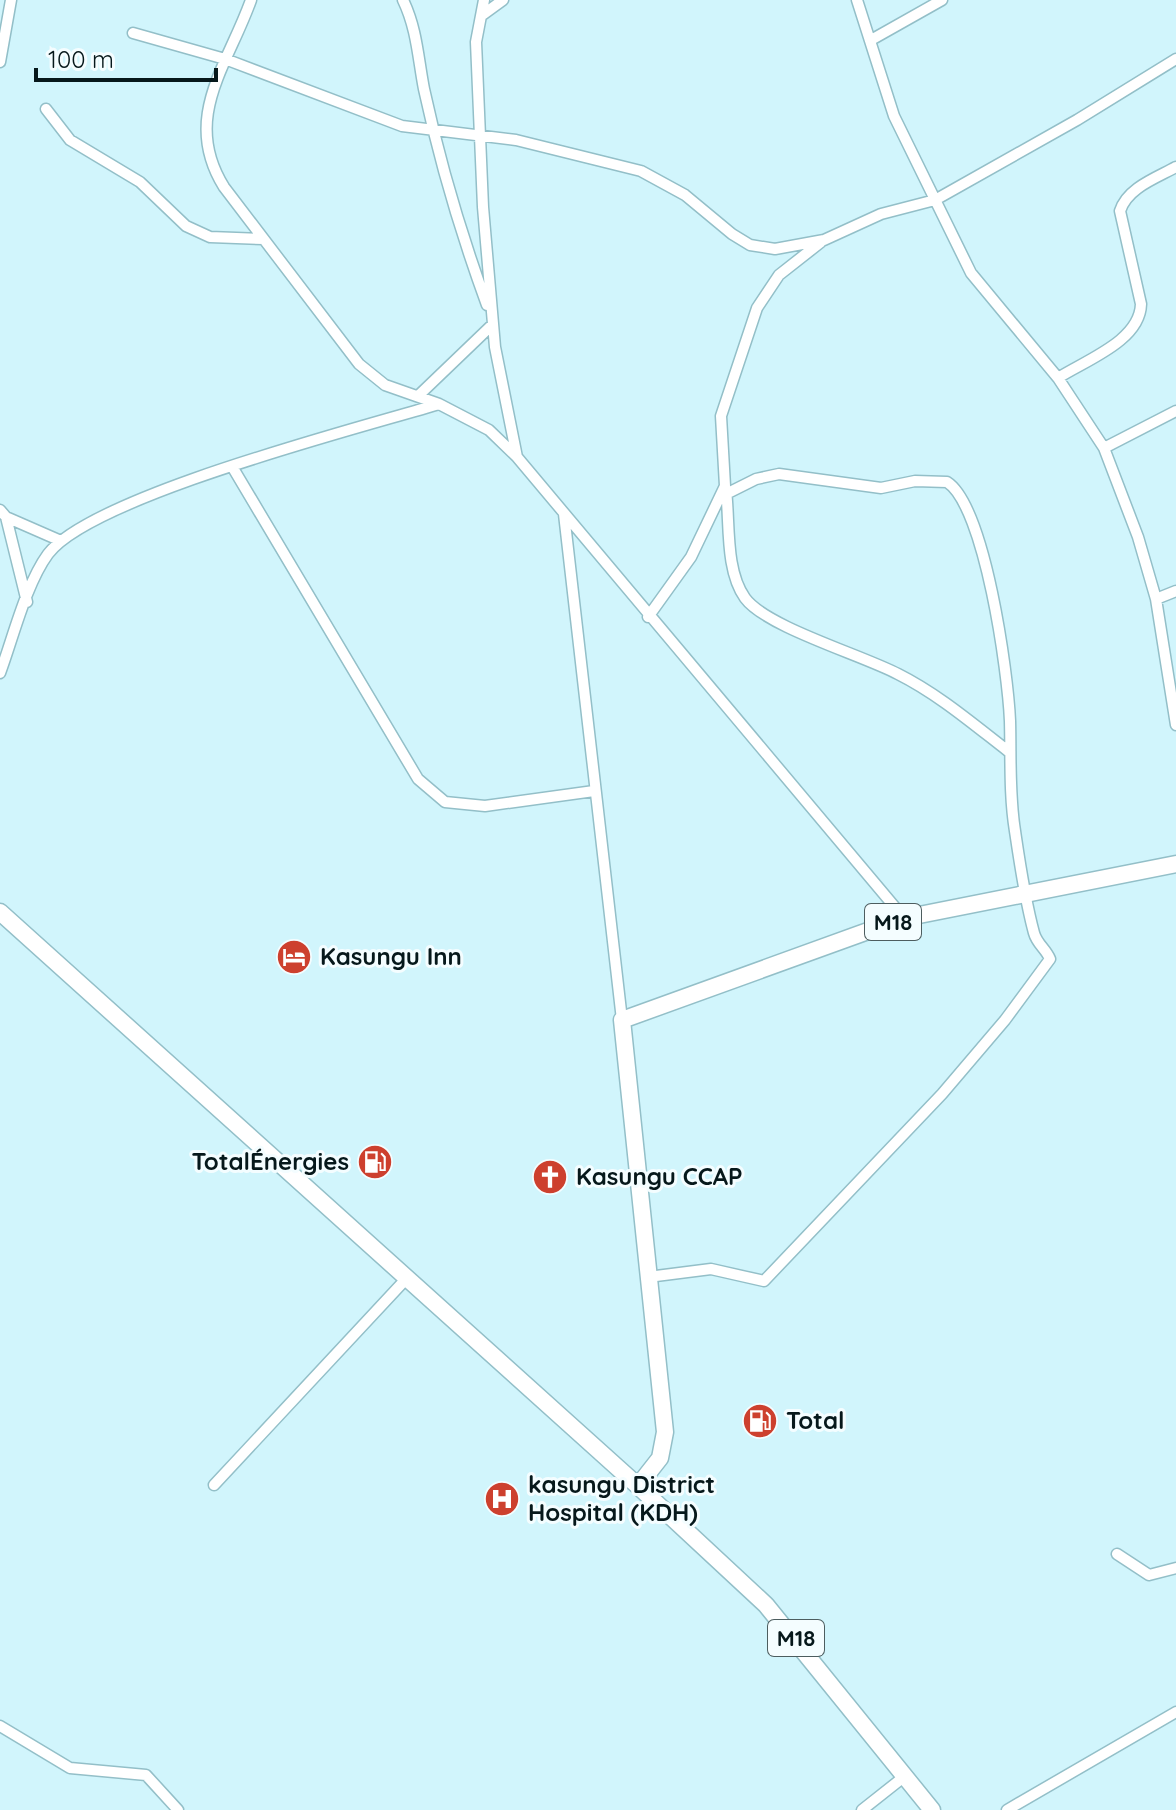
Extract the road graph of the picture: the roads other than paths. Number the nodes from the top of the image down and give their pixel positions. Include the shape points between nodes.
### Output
1 (11, 0) edge
2 (251, 0) edge
3 (403, 0) edge
4 (484, 0) edge
5 (503, 0) edge
6 (857, 0) edge
7 (942, 0) edge
8 (481, 16) junction
9 (133, 33) dead end
10 (871, 40) junction
11 (225, 59) junction
12 (1176, 59) edge
13 (0, 62) edge
14 (46, 109) dead end
15 (435, 132) junction
16 (480, 135) junction
17 (1176, 167) edge
18 (935, 200) junction
19 (263, 239) junction
20 (824, 240) junction
21 (491, 320) junction
22 (1058, 378) junction
23 (418, 396) junction
24 (439, 404) junction
25 (1176, 411) edge
26 (1104, 448) junction
27 (517, 457) junction
28 (233, 468) junction
29 (726, 490) junction
30 (3, 514) edge
31 (564, 514) junction
32 (61, 541) junction
33 (1176, 591) edge
34 (1156, 599) junction
35 (27, 602) junction
36 (648, 617) junction
37 (0, 673) edge
38 (1176, 725) edge
39 (1008, 751) junction
40 (594, 791) junction
41 (1176, 864) edge
42 (1026, 892) junction
43 (0, 912) edge
44 (904, 918) junction
45 (622, 1020) junction
46 (648, 1277) junction
47 (406, 1279) junction
48 (214, 1485) dead end
49 (638, 1486) junction
50 (1117, 1554) dead end
51 (1176, 1568) edge
52 (1176, 1712) edge
53 (0, 1726) edge
54 (905, 1776) junction
55 (178, 1810) edge
56 (862, 1810) edge
57 (932, 1810) edge
58 (1007, 1810) edge

1 - 13 street
2 - 11 street
3 - 15 street
4 - 8 street
5 - 8 street
6 - 10 street
7 - 10 street
8 - 16 street via 476,42
9 - 11 street
10 - 18 street via 894,116
11 - 15 street via 379,119
11 - 19 street via 207,112 206,147 218,178
12 - 18 street
14 - 19 street via 70,140 140,182 186,226 210,237
15 - 16 street
15 - 21 street via 458,224
16 - 20 street via 641,171 685,195 750,245 775,249
16 - 21 street
17 - 22 street via 1134,191 1120,211 1141,319 1127,336
18 - 20 street via 881,214
18 - 22 street via 971,273
19 - 23 street via 359,364 385,385
20 - 29 street via 779,275 757,308 721,416
21 - 23 street
21 - 27 street
22 - 26 street
23 - 24 street
24 - 27 street via 489,430
24 - 28 street
25 - 26 street
26 - 34 street
27 - 31 street
28 - 32 street via 111,511
28 - 40 street via 418,779 445,802 485,806
29 - 36 street via 691,557
29 - 39 street via 733,571 745,599 773,620 900,675
29 - 39 street via 779,474 881,488 947,482 957,489 983,557 998,628 1010,720
30 - 32 street
30 - 35 street
31 - 36 street
31 - 40 street
32 - 35 street via 37,573
33 - 34 street
34 - 38 street
35 - 37 street
36 - 44 street
39 - 42 street via 1012,814
40 - 45 street
41 - 42 main road, M18
42 - 44 main road, M18
42 - 46 street via 1034,935 1050,959 942,1094 777,1269 764,1281 711,1269
43 - 47 main road
44 - 45 main road, M18
45 - 46 main road
46 - 49 main road via 665,1445
47 - 48 street
47 - 49 main road
49 - 54 main road, M18 via 783,1623
50 - 51 street via 1149,1575
52 - 58 street
53 - 55 street via 70,1768 146,1775
54 - 56 street
54 - 57 main road, M18

